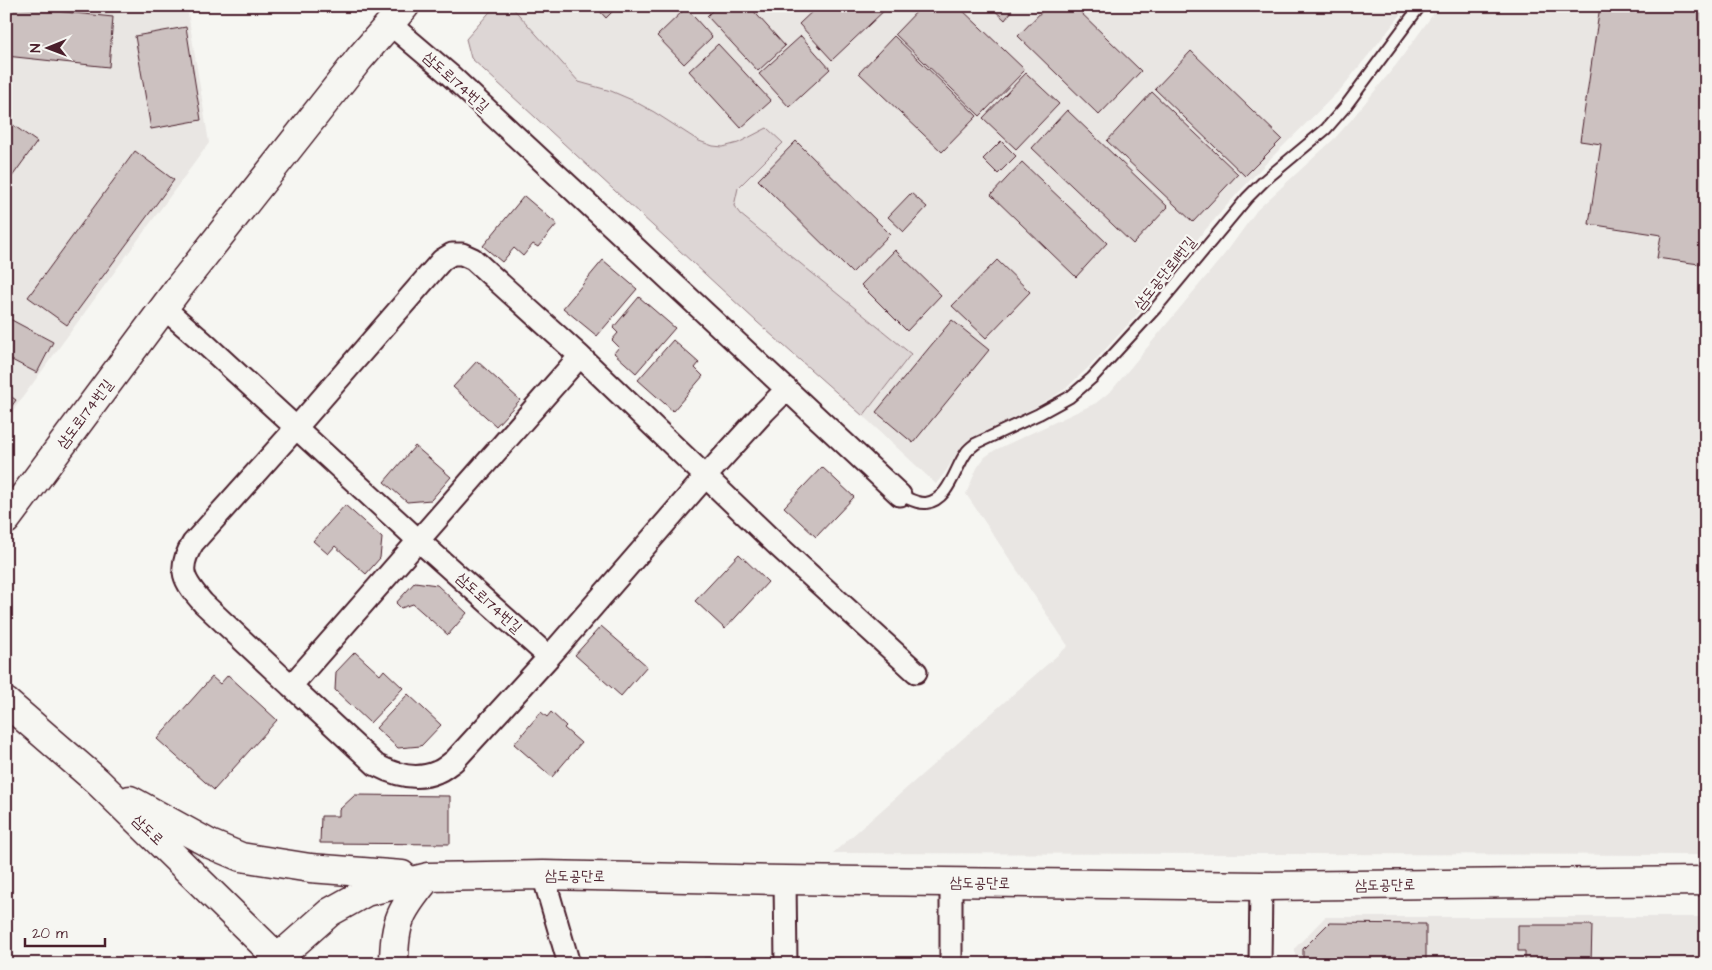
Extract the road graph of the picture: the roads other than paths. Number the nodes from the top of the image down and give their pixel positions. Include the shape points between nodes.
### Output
1 (1420, 6) edge
2 (398, 15) edge
3 (164, 308) junction
4 (580, 356) junction
5 (787, 390) junction
6 (297, 427) junction
7 (706, 476) junction
8 (900, 495) joint
9 (6, 520) edge
10 (418, 540) junction
11 (548, 657) junction
12 (916, 672) dead end
13 (291, 686) junction
14 (6, 702) edge
15 (97, 781) junction
16 (543, 875) junction
17 (428, 877) junction
18 (785, 880) junction
19 (1706, 881) edge
20 (952, 882) junction
21 (1261, 886) junction
22 (281, 961) edge
23 (394, 964) edge
24 (569, 964) edge
25 (786, 964) edge
26 (951, 964) edge
27 (1260, 964) edge

1 - 8 lane, 삼도공단로11번길 via 1326,129 1247,198 1155,309 1092,378 1070,397 974,444 950,483 934,500 915,502
2 - 3 street, 삼도로174번길 via 359,59
2 - 5 street, 삼도로174번길 via 457,82
3 - 6 street, 삼도로174번길
3 - 9 street, 삼도로174번길
4 - 6 street via 473,259 452,254 442,260
4 - 7 street
4 - 10 street
5 - 7 street
5 - 8 street, 삼도로174번길
6 - 10 street, 삼도로174번길
6 - 13 street via 193,543 183,565 187,583 204,603
7 - 11 street
7 - 12 street
10 - 11 street, 삼도로174번길
10 - 13 street
11 - 13 street via 454,761 438,772 422,776 403,776 376,766
14 - 15 street, 삼도로
15 - 17 street via 210,844 241,857 310,868
15 - 22 street, 삼도로
16 - 17 street, 삼도공단로
16 - 18 street, 삼도공단로
16 - 24 street
17 - 22 street, 삼도공단로 via 366,892 330,912
17 - 23 street via 400,916 395,932
18 - 20 street, 삼도공단로
18 - 25 street
19 - 21 street, 삼도공단로
20 - 21 street, 삼도공단로
20 - 26 street
21 - 27 street

